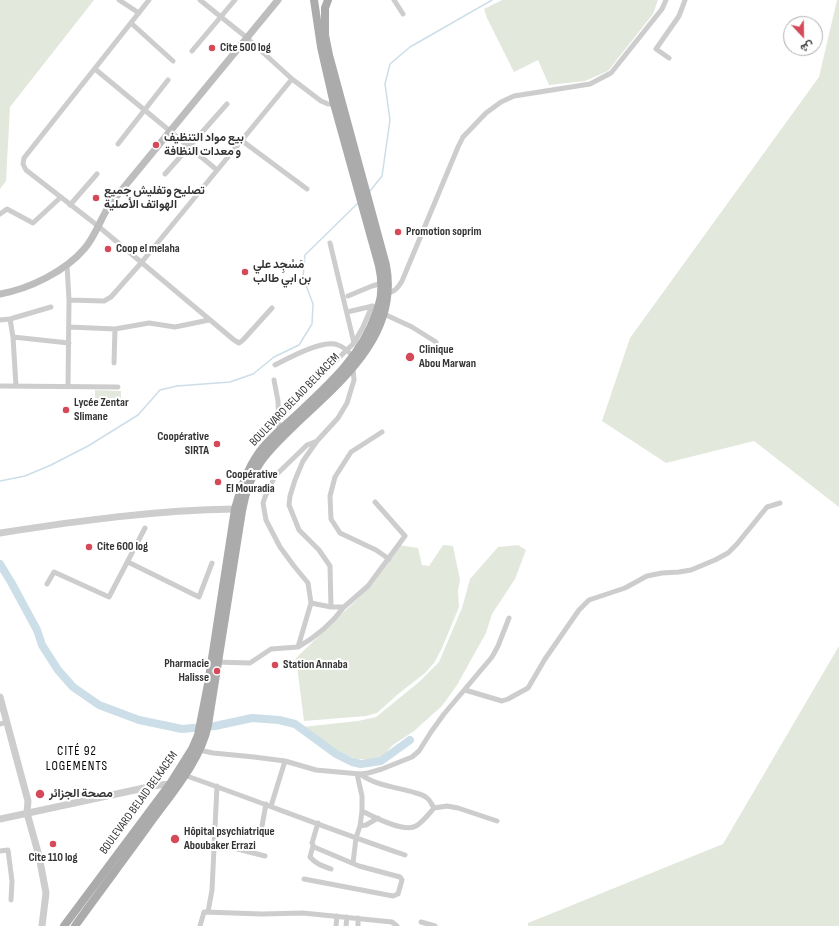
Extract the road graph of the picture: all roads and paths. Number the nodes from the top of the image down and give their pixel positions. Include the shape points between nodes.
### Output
1 (119, 0) edge
2 (149, 0) edge
3 (200, 0) edge
4 (235, 0) edge
5 (278, 0) edge
6 (314, 0) edge
7 (319, 0) edge
8 (323, 0) edge
9 (328, 0) edge
10 (394, 0) edge
11 (666, 0) edge
12 (685, 0) edge
13 (139, 13) junction
14 (403, 14) dead end
15 (220, 17) junction
16 (131, 23) junction
17 (246, 37) junction
18 (192, 51) dead end
19 (669, 58) dead end
20 (174, 60) dead end
21 (95, 69) junction
22 (292, 79) junction
23 (168, 80) dead end
24 (227, 104) dead end
25 (334, 104) junction
26 (145, 110) junction
27 (170, 131) junction
28 (241, 140) junction
29 (118, 144) dead end
30 (189, 147) junction
31 (217, 170) junction
32 (97, 174) dead end
33 (165, 174) dead end
34 (362, 188) junction
35 (307, 189) dead end
36 (61, 197) junction
37 (70, 205) junction
38 (0, 214) edge
39 (98, 226) junction
40 (330, 243) dead end
41 (141, 263) junction
42 (67, 265) junction
43 (385, 283) junction
44 (385, 293) junction
45 (0, 294) edge
46 (348, 296) dead end
47 (69, 300) junction
48 (375, 306) junction
49 (51, 307) dead end
50 (272, 308) dead end
51 (347, 312) junction
52 (384, 314) junction
53 (10, 319) junction
54 (0, 320) edge
55 (209, 320) junction
56 (69, 327) junction
57 (115, 329) junction
58 (13, 338) junction
59 (436, 342) dead end
60 (69, 343) junction
61 (354, 343) junction
62 (346, 350) junction
63 (353, 356) junction
64 (114, 363) dead end
65 (275, 365) dead end
66 (353, 369) junction
67 (274, 380) dead end
68 (0, 386) edge
69 (16, 386) junction
70 (68, 387) junction
71 (118, 387) dead end
72 (278, 418) junction
73 (279, 431) junction
74 (382, 432) dead end
75 (317, 441) junction
76 (374, 502) dead end
77 (780, 503) dead end
78 (235, 509) junction
79 (145, 528) dead end
80 (0, 533) edge
81 (389, 558) junction
82 (128, 562) junction
83 (212, 562) dead end
84 (47, 584) dead end
85 (311, 603) junction
86 (331, 607) junction
87 (344, 607) junction
88 (509, 618) dead end
89 (298, 647) junction
90 (215, 662) junction
91 (465, 690) junction
92 (0, 697) edge
93 (3, 723) edge
94 (205, 727) junction
95 (199, 750) junction
96 (285, 761) junction
97 (358, 774) junction
98 (184, 775) junction
99 (174, 784) junction
100 (217, 786) junction
101 (268, 805) junction
102 (434, 808) junction
103 (362, 811) junction
104 (27, 813) junction
105 (378, 818) junction
106 (0, 819) edge
107 (497, 821) dead end
108 (318, 823) junction
109 (262, 826) dead end
110 (360, 826) junction
111 (356, 838) junction
112 (214, 843) junction
113 (313, 846) junction
114 (0, 851) edge
115 (405, 855) dead end
116 (265, 856) dead end
117 (353, 863) junction
118 (331, 869) dead end
119 (304, 879) dead end
120 (11, 900) dead end
121 (208, 912) junction
122 (337, 916) junction
123 (347, 917) junction
124 (358, 918) junction
125 (422, 922) dead end
126 (377, 923) edge
127 (42, 926) edge
128 (64, 926) edge
129 (75, 926) edge
130 (200, 926) edge
131 (336, 926) edge
132 (346, 926) edge
133 (358, 926) edge
134 (397, 926) edge
135 (435, 926) edge

1 - 13 street
2 - 13 street
3 - 15 street
4 - 15 street
5 - 17 main road
6 - 25 main road, BOULEVARD BELAID BELKACEM via 321,47
7 - 8 main road
9 - 34 main road, BOULEVARD BELAID BELKACEM via 324,19 327,46
10 - 14 street
11 - 44 street via 662,9 611,73 590,84 514,96 486,113 463,137 402,281 397,289
12 - 19 street via 679,16 656,49
13 - 16 street
15 - 17 street
15 - 18 street
16 - 20 street
16 - 21 street
17 - 22 street
17 - 27 main road
21 - 26 street
21 - 36 street via 24,158 26,170
22 - 25 street via 321,101
22 - 28 street
23 - 26 street
24 - 30 street
25 - 34 main road, BOULEVARD BELAID BELKACEM
26 - 27 street
26 - 29 street
27 - 30 street
27 - 39 main road via 111,203
28 - 31 street
28 - 35 street
30 - 31 street
30 - 33 street
31 - 41 street
32 - 37 street
34 - 43 main road, BOULEVARD BELAID BELKACEM via 386,265
36 - 37 street
36 - 38 street via 33,223 7,209
37 - 39 street
39 - 41 street
39 - 42 main road via 85,249
40 - 51 street
41 - 47 street via 108,300
41 - 55 street
42 - 45 main road via 19,290
42 - 47 street
43 - 44 main road, BOULEVARD BELAID BELKACEM
43 - 46 street
44 - 48 main road, BOULEVARD BELAID BELKACEM
44 - 52 main road, BOULEVARD BELAID BELKACEM
47 - 56 street
48 - 51 street
48 - 61 street
48 - 63 main road, BOULEVARD BELAID BELKACEM via 368,332
49 - 53 street
50 - 55 street via 239,343
51 - 61 street
52 - 59 street
52 - 66 main road, BOULEVARD BELAID BELKACEM via 376,335
53 - 54 street
53 - 58 street
55 - 57 street via 175,326 149,323
56 - 57 street
56 - 60 street
57 - 64 street
58 - 60 street
58 - 69 street
60 - 70 street
61 - 62 street
62 - 63 street
62 - 65 street via 337,344 318,345
62 - 72 street
63 - 73 main road, BOULEVARD BELAID BELKACEM
66 - 75 street via 354,380 347,403 338,418
66 - 90 main road, BOULEVARD BELAID BELKACEM via 277,442 259,465 252,479 242,511
67 - 72 street
68 - 69 street
69 - 70 street
70 - 71 street
72 - 73 street
73 - 78 main road, BOULEVARD BELAID BELKACEM via 252,462 239,492
74 - 81 street via 351,452 335,477 330,496 331,519 340,533
75 - 85 street via 307,445 275,476 263,503 266,520 280,547 308,583
75 - 86 street via 294,480 289,505 299,530 330,566
76 - 81 street via 405,536
77 - 91 street via 768,507 737,544 715,560 691,570 647,576 625,588 589,600 545,658 528,688 502,700
78 - 80 street via 198,510 64,523
78 - 90 main road, BOULEVARD BELAID BELKACEM
79 - 82 street
81 - 87 street via 368,586
82 - 83 street via 199,597
82 - 84 street via 109,598 54,572
85 - 86 street
85 - 89 street
86 - 87 street
87 - 89 street via 316,635
88 - 91 street via 492,658
89 - 90 street via 271,648 250,663
90 - 94 main road, BOULEVARD BELAID BELKACEM
91 - 97 street via 412,758 382,769
92 - 93 street
93 - 104 street via 28,801
94 - 95 main road, BOULEVARD BELAID BELKACEM
94 - 99 main road, BOULEVARD BELAID BELKACEM via 198,735
95 - 96 street
95 - 98 main road, BOULEVARD BELAID BELKACEM
96 - 97 street via 316,770
96 - 101 street
97 - 102 street via 382,785 424,796
97 - 103 street
98 - 99 main road, BOULEVARD BELAID BELKACEM
98 - 100 street
99 - 104 street via 158,785
99 - 128 main road, BOULEVARD BELAID BELKACEM
99 - 129 main road, BOULEVARD BELAID BELKACEM
100 - 101 street
100 - 112 street
101 - 108 street
101 - 109 street
102 - 105 street via 421,823 410,829
102 - 107 street via 458,808
103 - 105 street
103 - 110 street
104 - 106 street
104 - 127 street via 46,893
105 - 110 street
108 - 111 street
108 - 113 street
110 - 111 street
111 - 115 street
111 - 117 street
112 - 116 street
112 - 121 street via 212,890
113 - 117 street
113 - 118 street via 310,857
114 - 120 street via 8,850 12,881
117 - 119 street via 400,877 402,880 398,894 394,896
121 - 122 street
121 - 130 street via 204,912
122 - 123 street
122 - 131 street
123 - 124 street
123 - 132 street
124 - 126 street
124 - 133 street
125 - 135 street
126 - 134 street via 392,922

